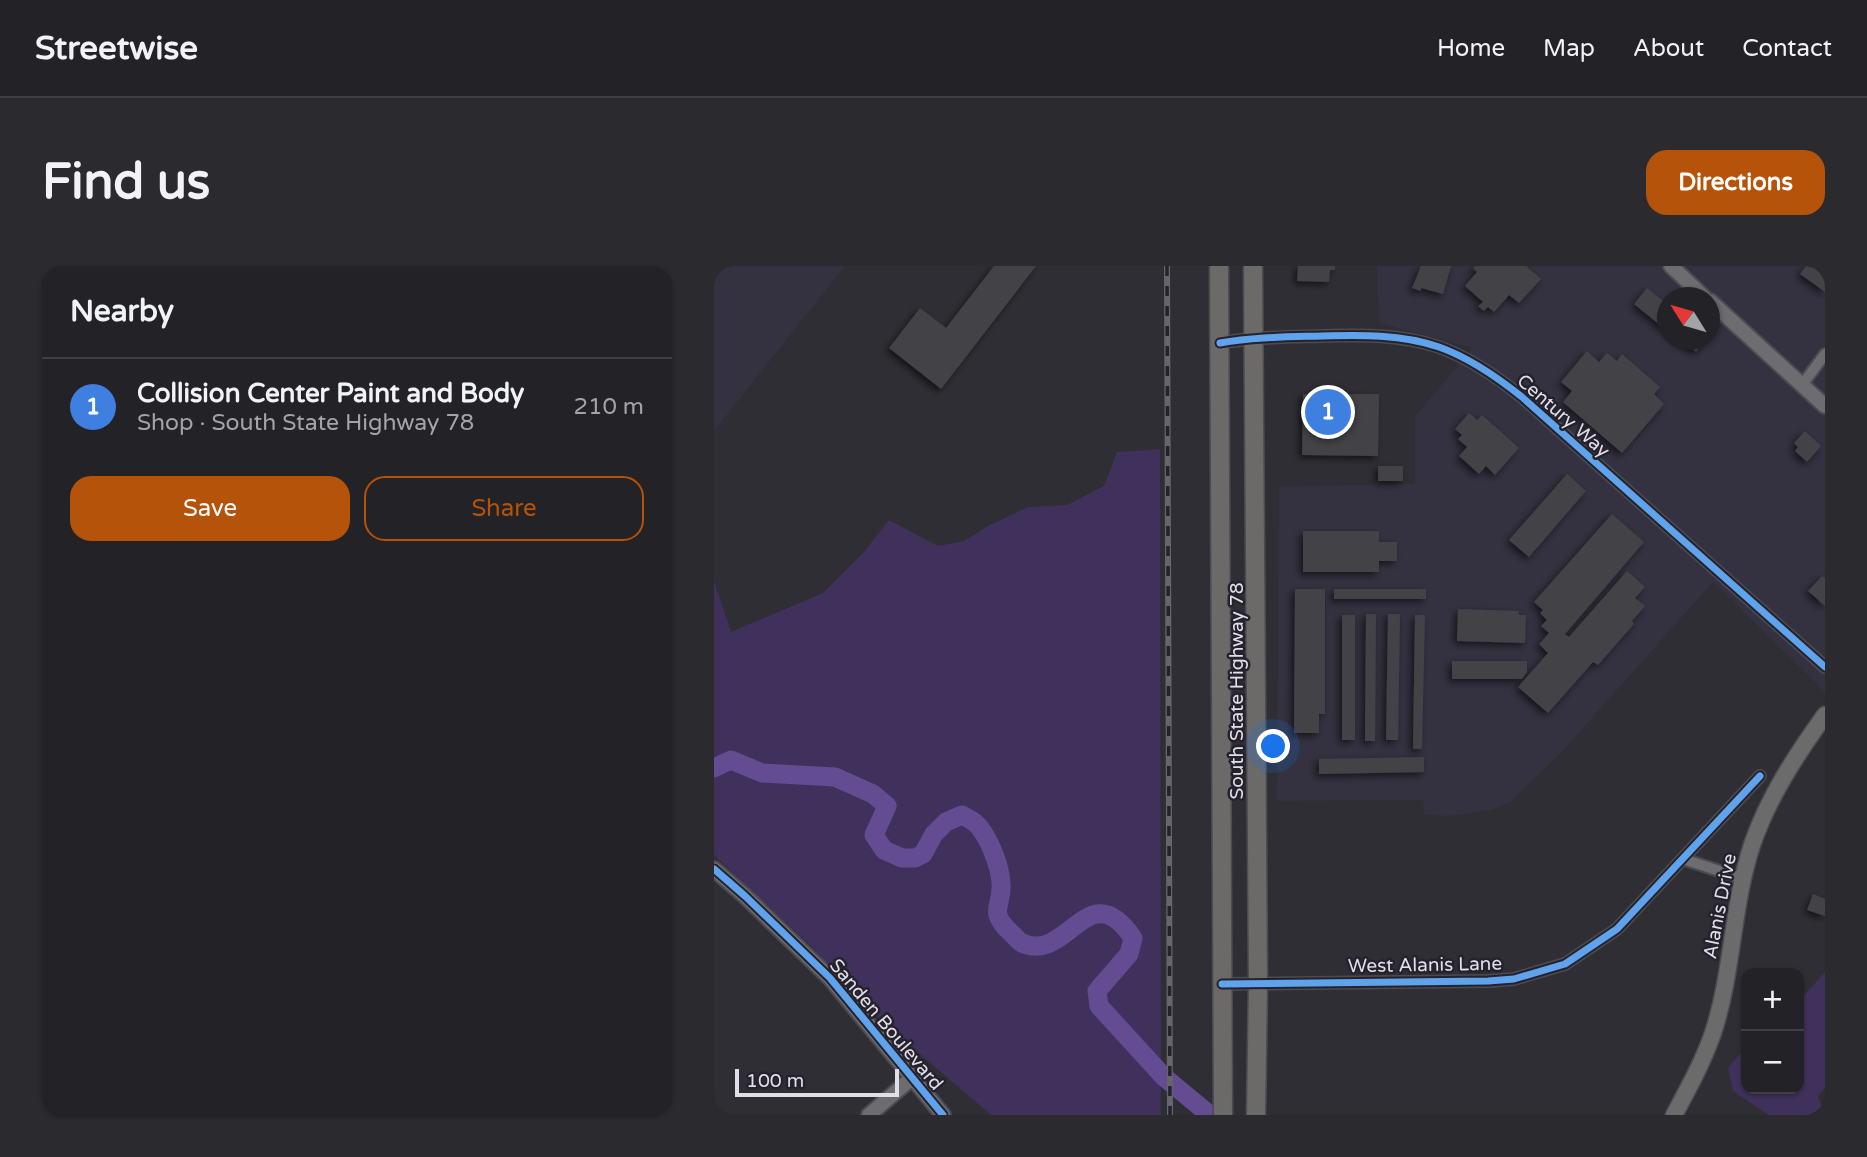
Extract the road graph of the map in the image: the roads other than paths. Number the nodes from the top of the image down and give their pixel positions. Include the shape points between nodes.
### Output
1 (1219, 266) edge
2 (1253, 266) edge
3 (1671, 266) edge
4 (1693, 287) edge
5 (1720, 310) edge
6 (1255, 337) junction
7 (1220, 343) junction
8 (1825, 354) edge
9 (1801, 385) junction
10 (1825, 406) edge
11 (1825, 667) edge
12 (1825, 715) edge
13 (1760, 776) dead end
14 (1683, 859) junction
15 (714, 869) edge
16 (1744, 879) junction
17 (1258, 983) junction
18 (1222, 984) junction
19 (913, 1077) junction
20 (869, 1115) edge
21 (943, 1115) edge
22 (1223, 1115) edge
23 (1256, 1115) edge
24 (1674, 1115) edge

1 - 7 main road, South State Highway 78
2 - 6 main road, South State Highway 78
3 - 4 street
5 - 9 street
6 - 7 street, Century Way
6 - 11 street, Century Way via 1406,339 1438,347 1493,374
6 - 17 main road, South State Highway 78
7 - 18 main road, South State Highway 78
8 - 9 street
9 - 10 street
12 - 16 main road, Alanis Drive via 1776,791 1752,845
13 - 14 street, West Alanis Lane
14 - 16 street
14 - 17 street, West Alanis Lane via 1617,929 1565,964 1535,973 1488,981
15 - 19 street, Sanden Boulevard via 830,978
16 - 24 main road, Alanis Drive via 1713,1033
17 - 18 street, West Alanis Lane
17 - 23 main road, South State Highway 78
18 - 22 main road, South State Highway 78
19 - 20 street
19 - 21 street, Sanden Boulevard

